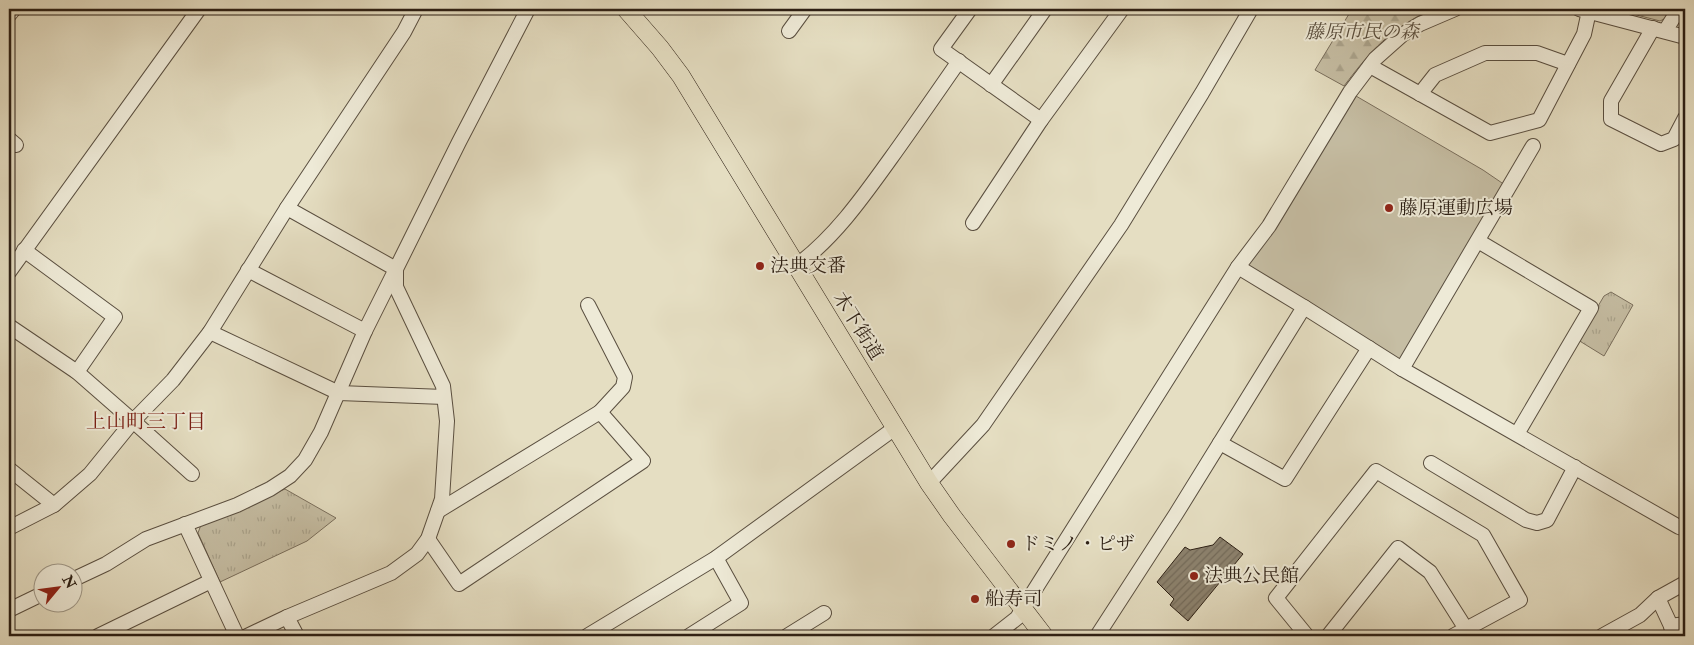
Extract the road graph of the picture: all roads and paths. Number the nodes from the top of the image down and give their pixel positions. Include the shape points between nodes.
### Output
1 (14, 9) edge
2 (199, 9) edge
3 (416, 9) edge
4 (528, 9) edge
5 (628, 9) edge
6 (805, 9) edge
7 (970, 9) edge
8 (1045, 9) edge
9 (1122, 9) edge
10 (1251, 9) edge
11 (1455, 9) edge
12 (1679, 9) edge
13 (1584, 10) edge
14 (9, 15) edge
15 (1659, 30) junction
16 (789, 32) dead end
17 (1685, 37) edge
18 (959, 62) junction
19 (1568, 64) junction
20 (1370, 66) junction
21 (991, 85) junction
22 (1420, 94) junction
23 (1685, 118) edge
24 (1041, 120) junction
25 (1534, 146) dead end
26 (287, 208) junction
27 (973, 223) dead end
28 (1478, 241) junction
29 (24, 250) junction
30 (796, 266) junction
31 (1238, 267) junction
32 (396, 269) junction
33 (248, 270) junction
34 (9, 272) edge
35 (588, 305) dead end
36 (1304, 307) junction
37 (9, 326) edge
38 (365, 331) junction
39 (210, 332) junction
40 (1369, 348) junction
41 (1402, 368) junction
42 (77, 372) junction
43 (339, 393) junction
44 (444, 398) junction
45 (600, 412) junction
46 (133, 421) junction
47 (895, 428) junction
48 (1517, 434) junction
49 (1220, 443) junction
50 (1431, 463) dead end
51 (1575, 468) junction
52 (9, 469) edge
53 (192, 474) dead end
54 (929, 483) junction
55 (54, 505) junction
56 (438, 511) junction
57 (12, 521) edge
58 (185, 524) junction
59 (1685, 529) edge
60 (428, 539) junction
61 (716, 558) junction
62 (82, 575) edge
63 (211, 581) junction
64 (1685, 583) edge
65 (1658, 598) junction
66 (32, 599) edge
67 (1022, 608) junction
68 (9, 610) edge
69 (824, 613) dead end
70 (287, 617) junction
71 (1685, 624) edge
72 (1466, 629) junction
73 (1672, 631) edge
74 (98, 636) edge
75 (237, 636) edge
76 (247, 636) edge
77 (297, 636) edge
78 (587, 636) edge
79 (689, 636) edge
80 (787, 636) edge
81 (994, 636) edge
82 (1044, 636) edge
83 (1097, 636) edge
84 (1307, 636) edge
85 (1328, 636) edge
86 (1453, 636) edge
87 (1602, 636) edge

1 - 14 street
2 - 29 street
3 - 26 street
4 - 32 street
5 - 30 main road, 木下街道 via 681,76
6 - 16 street
7 - 18 street via 941,49
8 - 21 street
9 - 24 street
10 - 54 street via 1116,233 983,425
11 - 20 street via 1402,35
12 - 15 street
13 - 15 street
13 - 19 street via 1584,34
15 - 17 street
15 - 23 street via 1611,101 1611,119 1661,144 1674,139
18 - 21 street
18 - 30 street via 838,228
19 - 22 street via 1537,54 1485,53 1435,75
19 - 22 street via 1538,120 1490,132
20 - 22 street
20 - 31 street via 1350,92 1269,226
21 - 24 street
24 - 27 street
25 - 28 street
26 - 32 street
26 - 33 street
28 - 41 street
28 - 48 street via 1591,308
29 - 34 street
29 - 42 street via 115,317
30 - 47 main road, 木下街道
31 - 36 street
31 - 67 street
32 - 38 street
32 - 44 street via 396,287 443,386
33 - 38 street
33 - 39 street
35 - 45 street via 624,377 623,388
36 - 40 street
36 - 49 street
37 - 42 street
38 - 43 street
39 - 43 street
39 - 46 street via 173,380
40 - 41 street
40 - 49 street via 1285,479
41 - 48 street
42 - 46 street
43 - 44 street
43 - 58 street via 305,460 290,476 237,505
44 - 56 street via 447,421 442,499
45 - 56 street
45 - 60 street via 643,461 459,584
46 - 53 street
46 - 55 street via 90,474
47 - 54 main road, 木下街道
47 - 61 street
48 - 51 street
49 - 83 street
50 - 51 street via 1526,520 1537,523 1547,520
51 - 59 street
52 - 55 street
54 - 67 main road, 木下街道
55 - 57 street
56 - 60 street
58 - 62 street via 146,538
58 - 63 street
60 - 70 street via 417,554 391,573
61 - 78 street
61 - 79 street via 741,603
63 - 74 street
63 - 75 street
64 - 65 street
65 - 73 street
65 - 87 street via 1640,615
66 - 68 street
67 - 81 street via 1016,618
67 - 82 main road, 木下街道
69 - 80 street
70 - 76 street
70 - 77 street
71 - 73 street
72 - 84 street via 1520,600 1483,535 1376,471 1276,598
72 - 85 street via 1430,572 1398,548
72 - 86 street

